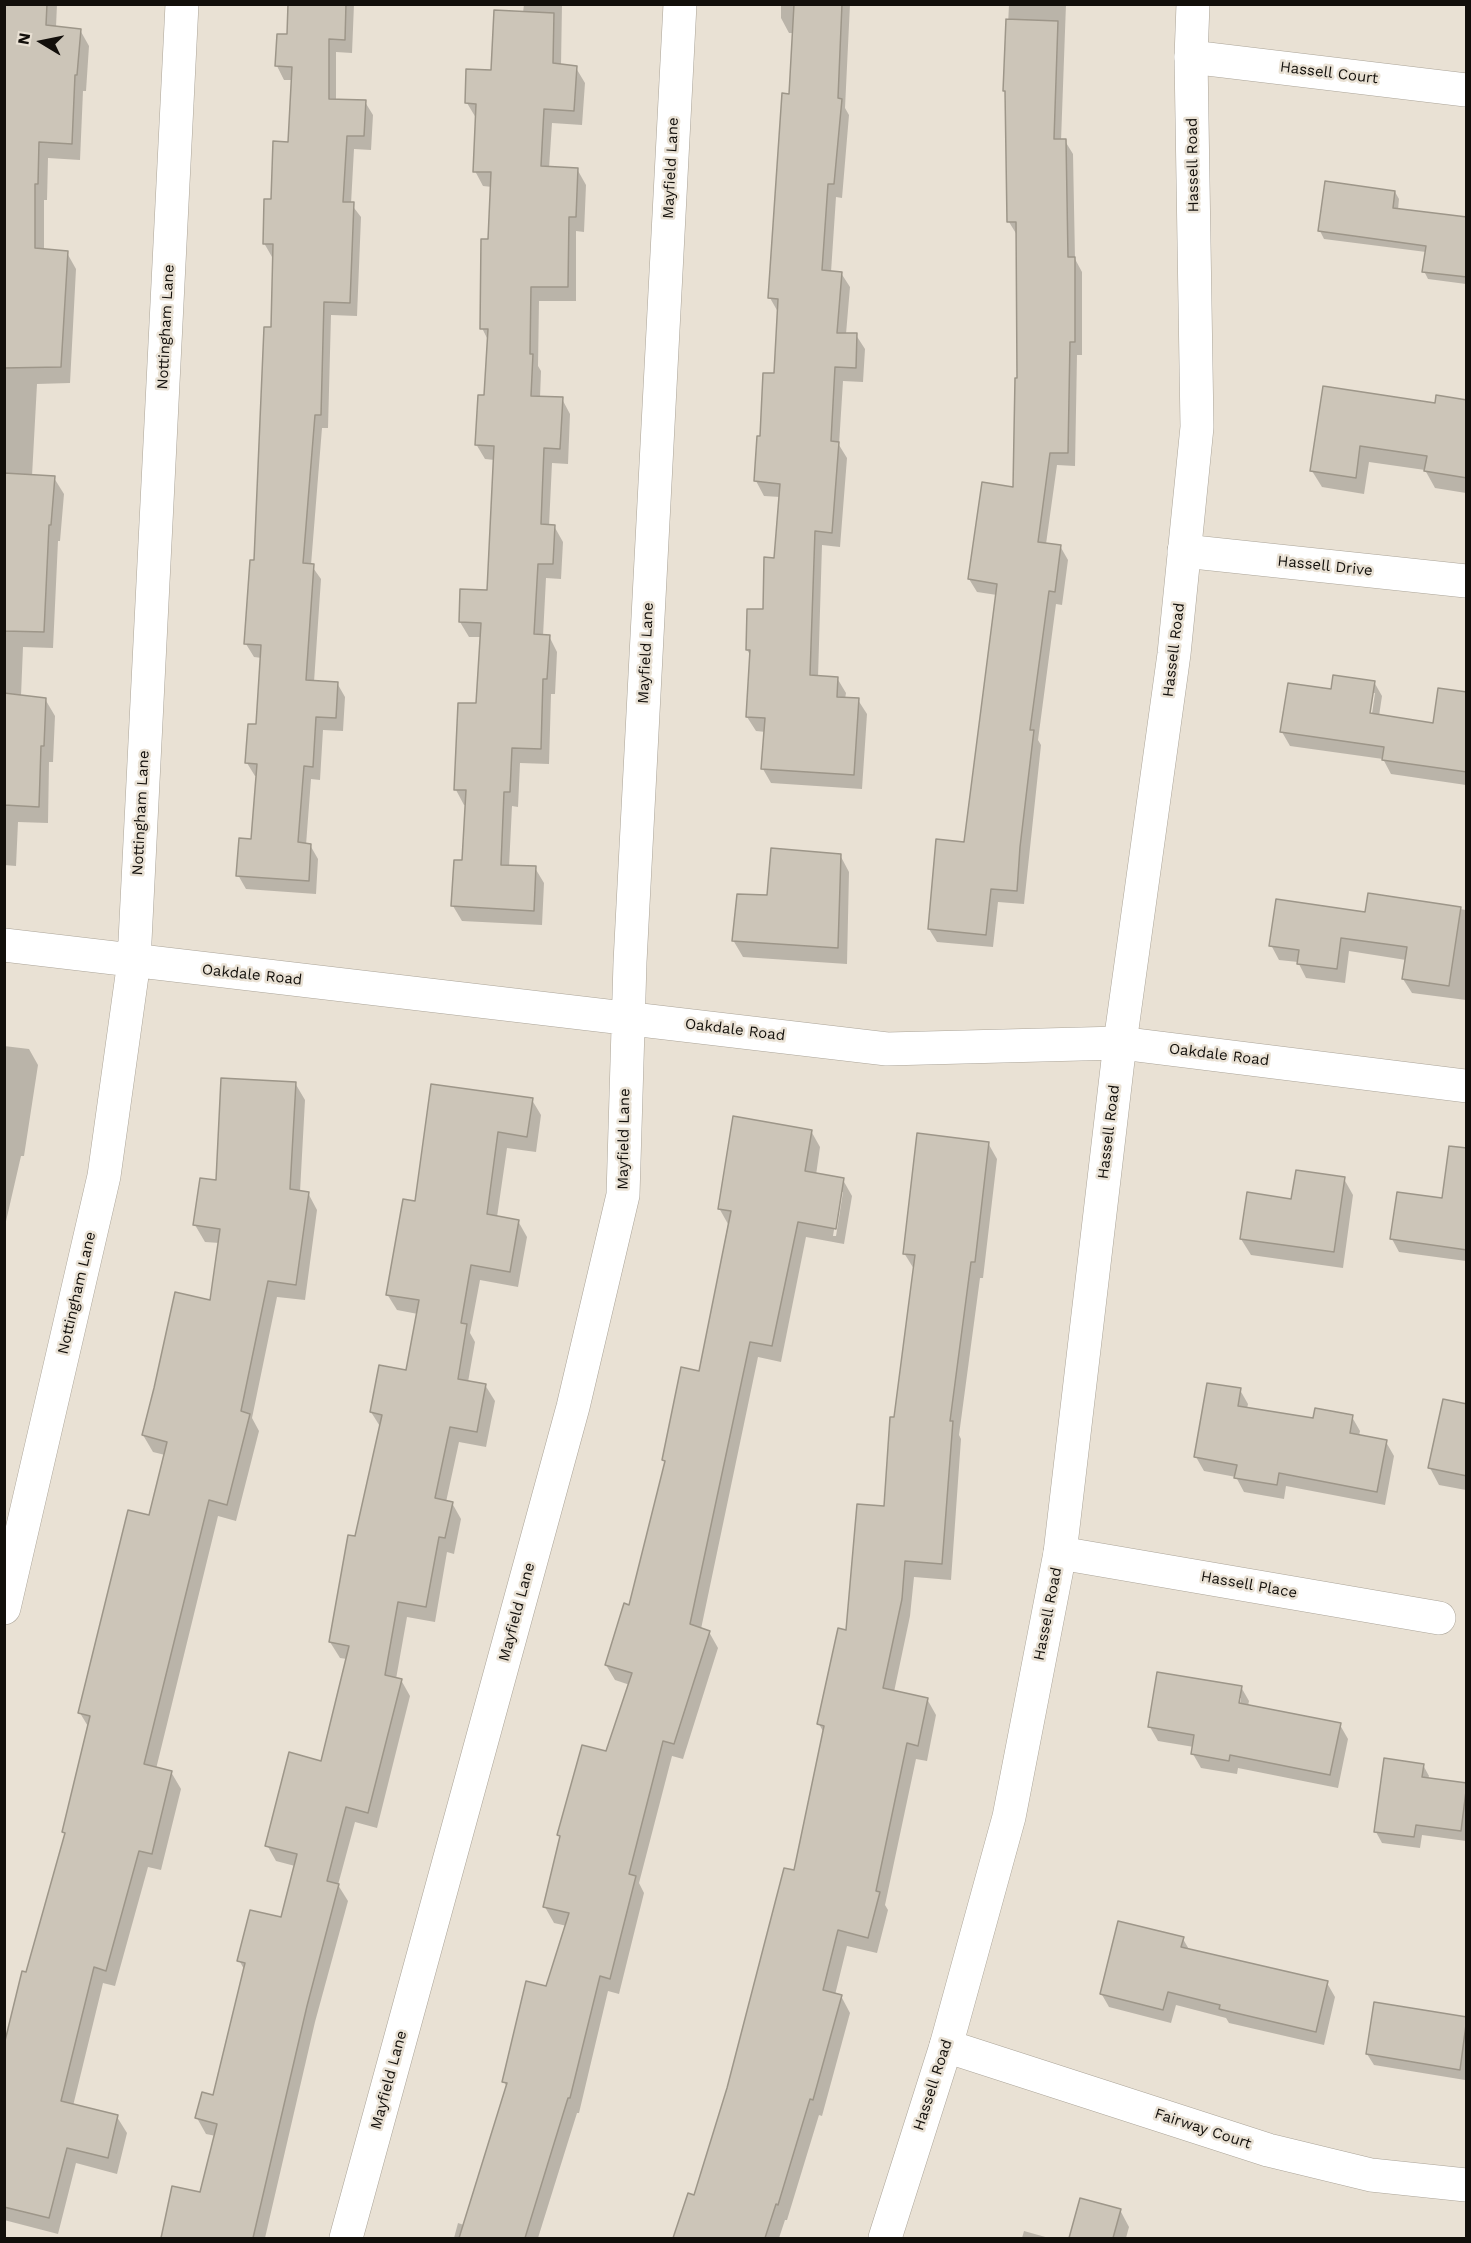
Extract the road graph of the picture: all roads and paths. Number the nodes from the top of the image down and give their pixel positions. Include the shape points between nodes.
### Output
1 (182, 4) edge
2 (680, 4) edge
3 (1193, 4) edge
4 (1191, 57) junction
5 (1467, 90) edge
6 (1184, 551) junction
7 (1467, 581) edge
8 (4, 945) edge
9 (134, 961) junction
10 (627, 1017) junction
11 (1120, 1043) junction
12 (1467, 1086) edge
13 (1060, 1553) junction
14 (4, 1608) edge
15 (1439, 1618) dead end
16 (946, 2046) junction
17 (1467, 2185) edge
18 (346, 2238) edge
19 (885, 2238) edge

1 - 9 street, Nottingham Lane
2 - 10 street, Mayfield Lane
3 - 4 street, Hassell Road
4 - 5 street, Hassell Court
4 - 6 street, Hassell Road via 1197,427
6 - 7 street, Hassell Drive
6 - 11 street, Hassell Road via 1174,654
8 - 9 street, Oakdale Road
9 - 10 street, Oakdale Road
9 - 14 street, Nottingham Lane via 104,1176
10 - 11 street, Oakdale Road via 887,1049
10 - 18 street, Mayfield Lane via 623,1196 573,1407
11 - 12 street, Oakdale Road
11 - 13 street, Hassell Road
13 - 15 street, Hassell Place
13 - 16 street, Hassell Road via 1009,1817
16 - 17 street, Fairway Court via 1268,2150 1371,2175
16 - 19 street, Hassell Road

